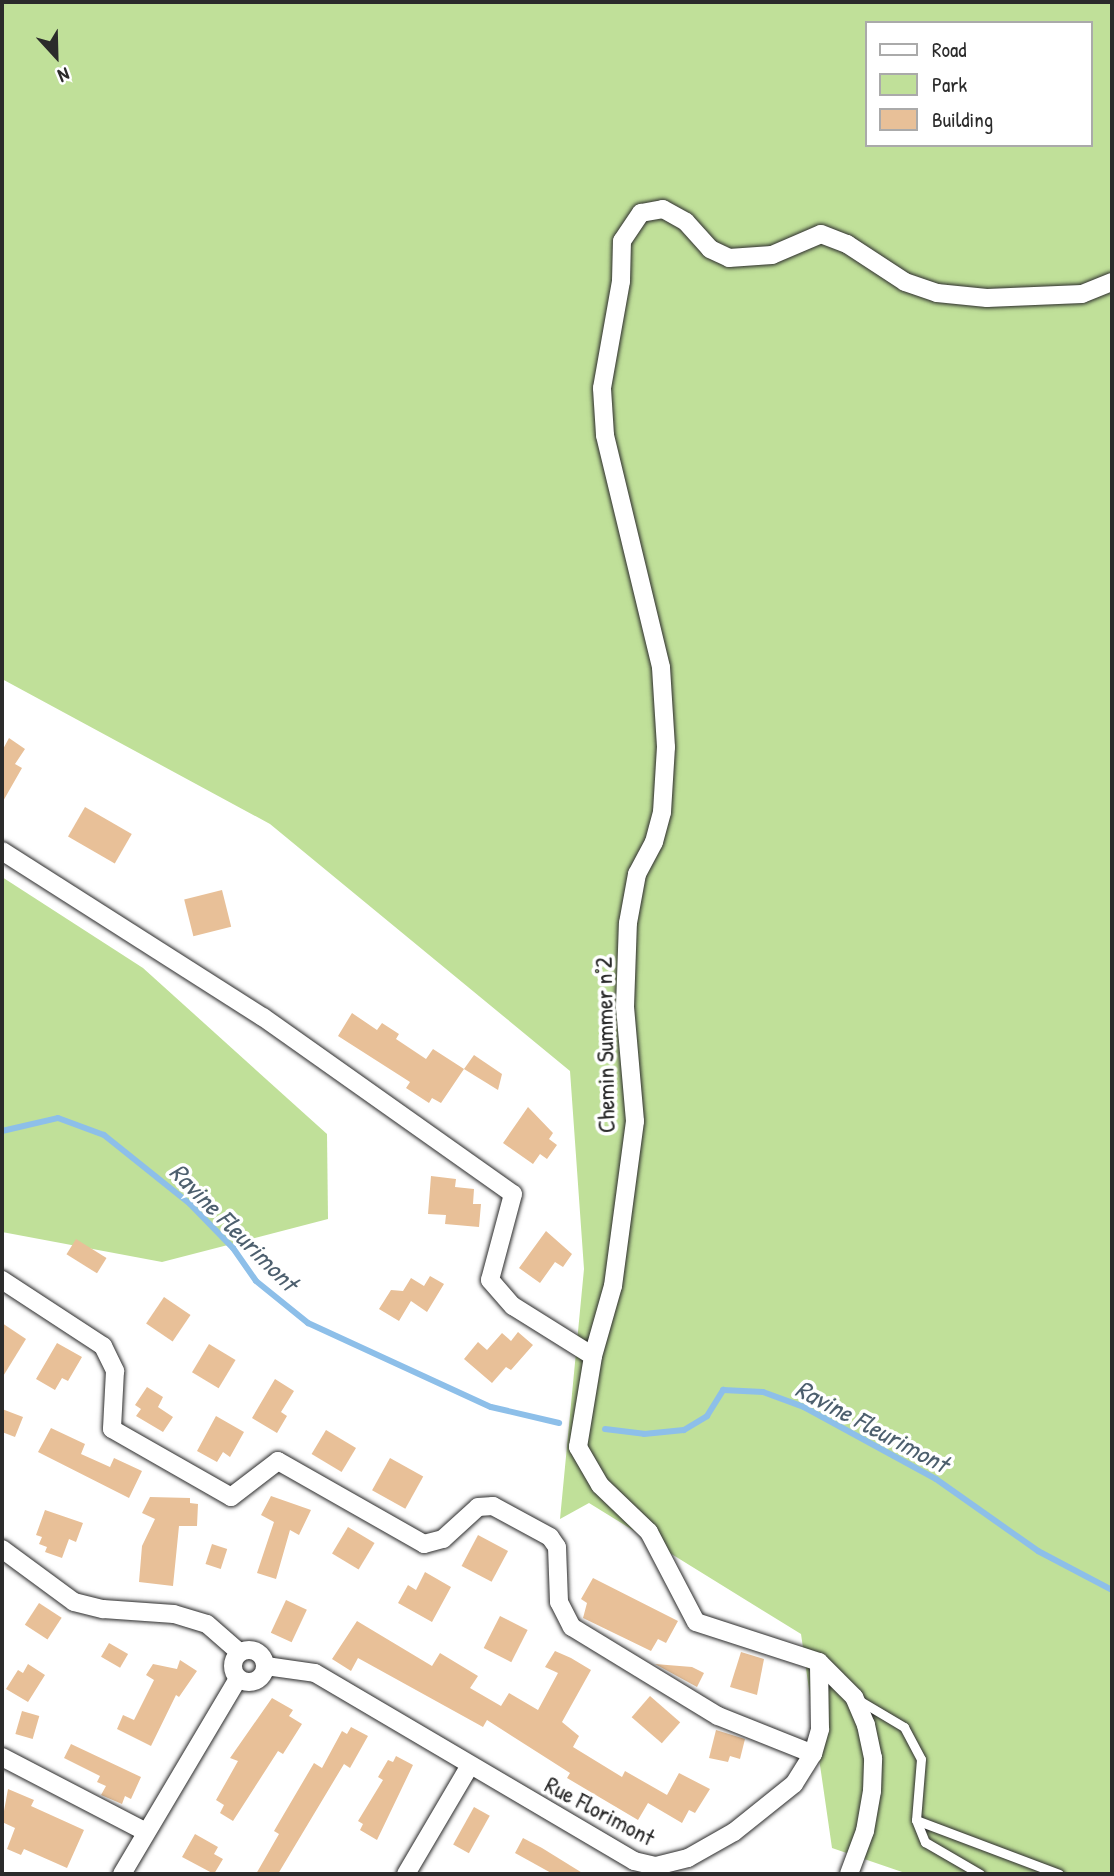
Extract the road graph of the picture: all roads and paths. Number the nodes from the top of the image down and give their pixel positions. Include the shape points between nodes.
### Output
1 (1112, 282) edge
2 (2, 851) edge
3 (2, 1280) edge
4 (593, 1356) junction
5 (2, 1549) edge
6 (239, 1652) junction
7 (819, 1662) junction
8 (266, 1666) junction
9 (239, 1679) junction
10 (854, 1697) junction
11 (813, 1754) junction
12 (2, 1757) edge
13 (469, 1767) junction
14 (916, 1820) junction
15 (146, 1832) junction
16 (121, 1874) edge
17 (406, 1874) edge
18 (849, 1874) edge
19 (980, 1874) edge
20 (1059, 1874) edge

1 - 4 street, Chemin Summer n°2 via 1082,294 987,298 937,293 905,282 847,244 821,234 772,255 730,258 710,249 686,222 663,209 641,213 628,226 622,241 621,281 602,388 605,435 661,667 666,747 662,812 654,842 637,874 628,923 625,1007 635,1121 613,1286
2 - 4 street via 263,1017 513,1194 490,1280 513,1306
3 - 11 street via 103,1346 115,1371 112,1429 231,1497 278,1461 424,1544 443,1539 478,1507 493,1506 550,1537 558,1547 559,1602 572,1627 718,1716
4 - 7 street, Chemin Summer n°2 via 579,1447 600,1485 649,1532 696,1622
5 - 6 street via 74,1602 174,1614 206,1624
6 - 8 street via 256,1650
6 - 9 street via 233,1659
7 - 10 street, Chemin Summer n°2
7 - 11 street, Rue Florimont via 822,1713
8 - 9 street via 255,1681
8 - 13 street, Rue Florimont via 315,1673
9 - 15 street
10 - 14 lane via 904,1727 921,1759
10 - 18 street, Chemin Summer n°2 via 873,1758 865,1830
11 - 13 street, Rue Florimont via 794,1784 734,1832 688,1858 656,1867 634,1860
12 - 15 street
13 - 17 street
14 - 19 lane via 925,1842
14 - 20 lane
15 - 16 street

